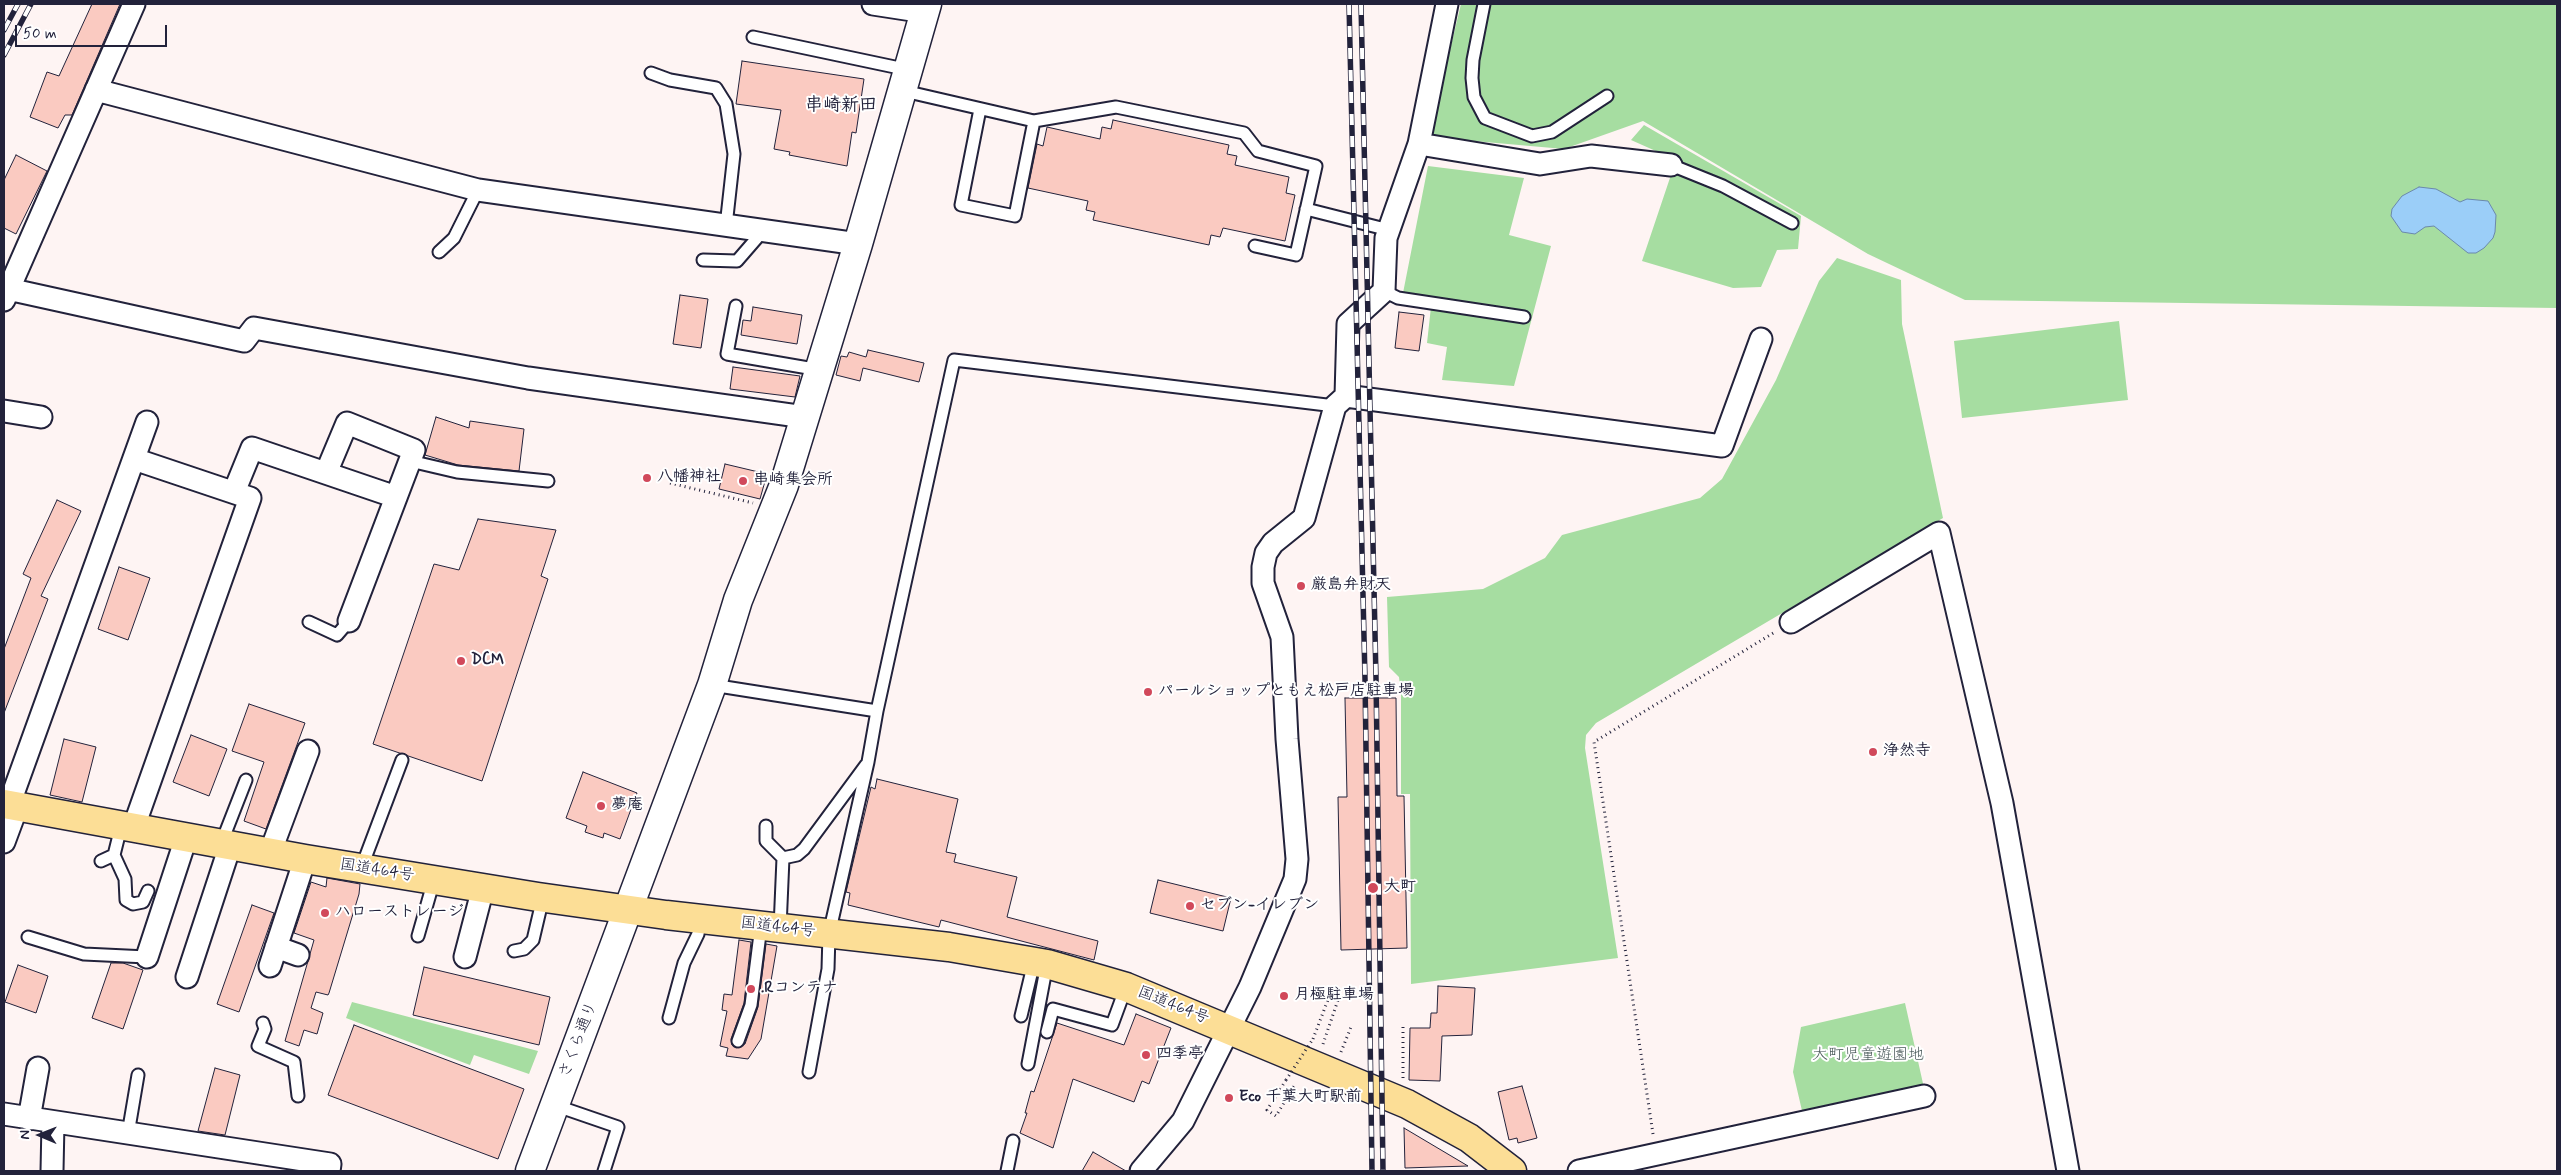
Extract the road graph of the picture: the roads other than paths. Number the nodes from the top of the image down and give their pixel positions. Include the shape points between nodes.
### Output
1 (134, 4) edge
2 (873, 4) edge
3 (1447, 4) edge
4 (1484, 4) edge
5 (926, 8) edge
6 (753, 37) dead end
7 (651, 73) dead end
8 (906, 80) junction
9 (96, 90) junction
10 (1607, 96) dead end
11 (980, 109) junction
12 (1034, 121) junction
13 (1419, 144) junction
14 (1671, 165) joint
15 (478, 190) junction
16 (1306, 209) junction
17 (1792, 223) dead end
18 (726, 226) junction
19 (1389, 230) junction
20 (764, 231) junction
21 (858, 244) junction
22 (1255, 246) dead end
23 (438, 252) dead end
24 (703, 260) dead end
25 (1384, 291) junction
26 (6, 294) edge
27 (736, 306) dead end
28 (1524, 317) dead end
29 (1762, 339) dead end
30 (820, 370) junction
31 (1340, 401) junction
32 (41, 417) dead end
33 (805, 417) junction
34 (13, 418) edge
35 (146, 422) dead end
36 (134, 459) junction
37 (410, 461) junction
38 (326, 473) junction
39 (548, 481) dead end
40 (234, 492) junction
41 (396, 498) junction
42 (349, 621) joint
43 (308, 622) dead end
44 (1791, 622) road end
45 (712, 685) junction
46 (877, 710) junction
47 (308, 751) dead end
48 (402, 760) dead end
49 (868, 762) junction
50 (246, 780) dead end
51 (10, 806) edge
52 (766, 826) dead end
53 (127, 828) junction
54 (186, 838) junction
55 (4, 842) edge
56 (226, 845) junction
57 (270, 853) junction
58 (114, 855) junction
59 (783, 858) junction
60 (305, 859) junction
61 (101, 861) dead end
62 (361, 869) junction
63 (434, 880) junction
64 (483, 888) junction
65 (148, 891) dead end
66 (538, 897) junction
67 (627, 910) junction
68 (701, 918) junction
69 (770, 927) junction
70 (829, 934) junction
71 (28, 936) dead end
72 (418, 936) dead end
73 (514, 951) dead end
74 (298, 955) dead end
75 (147, 957) joint
76 (465, 957) dead end
77 (1040, 963) junction
78 (187, 976) dead end
79 (1126, 987) junction
80 (1021, 1016) dead end
81 (669, 1018) dead end
82 (263, 1023) dead end
83 (1228, 1028) junction
84 (1047, 1032) dead end
85 (738, 1041) dead end
86 (1028, 1064) dead end
87 (38, 1068) dead end
88 (809, 1072) dead end
89 (138, 1075) dead end
90 (298, 1096) dead end
91 (1924, 1096) dead end
92 (554, 1105) junction
93 (4, 1114) edge
94 (29, 1119) junction
95 (53, 1123) junction
96 (128, 1134) junction
97 (1013, 1141) dead end
98 (52, 1171) edge
99 (330, 1171) edge
100 (530, 1171) edge
101 (604, 1171) edge
102 (1007, 1171) edge
103 (1141, 1171) edge
104 (1512, 1171) edge
105 (1579, 1171) edge
106 (2068, 1171) edge

1 - 9 street
2 - 5 street
3 - 13 street
4 - 10 lane via 1472,60 1472,78 1474,97 1485,118 1532,136 1552,132
5 - 8 street, さくら通り
6 - 8 lane
7 - 18 lane via 670,80 716,88 726,104 734,154
8 - 11 lane
8 - 21 street, さくら通り
9 - 15 street
9 - 26 street
11 - 12 lane
11 - 12 lane via 961,205 1014,216
12 - 16 lane via 1116,106 1244,133 1258,151 1316,166
13 - 14 street via 1540,164 1591,156
13 - 19 street
14 - 17 lane via 1723,186
15 - 18 street
15 - 23 lane via 454,238
16 - 19 lane
16 - 22 lane via 1296,255
18 - 20 street
19 - 25 street
20 - 21 street
20 - 24 lane via 737,261
21 - 30 street, さくら通り
25 - 28 lane via 1398,298
25 - 31 street via 1348,324
26 - 33 street via 244,341 254,328 528,378
27 - 30 lane via 727,354
29 - 31 street via 1722,446
30 - 33 street, さくら通り
31 - 46 lane via 954,360
31 - 83 street via 1304,518 1273,543 1266,553 1263,567 1263,583 1282,637 1297,859 1295,879 1261,965
32 - 34 street
33 - 45 street, さくら通り via 776,509 738,600
35 - 36 street
36 - 40 street
36 - 51 street
37 - 38 street via 414,450 346,423
37 - 39 lane via 457,472
37 - 41 street
38 - 40 street via 252,448
38 - 41 street
40 - 53 street via 250,498
41 - 42 street
42 - 43 lane via 337,635
44 - 106 street via 1939,533 2002,803
45 - 46 lane
45 - 67 street, さくら通り
46 - 49 lane
47 - 57 street
48 - 62 lane
49 - 59 lane via 804,849 797,855
49 - 70 lane
50 - 56 lane
51 - 53 highway, 国道464号
51 - 55 street
52 - 59 lane via 766,841
53 - 54 highway, 国道464号
53 - 58 lane
54 - 56 highway, 国道464号
54 - 75 street
56 - 57 highway, 国道464号
56 - 78 street
57 - 60 highway, 国道464号
58 - 61 lane
58 - 65 lane via 125,879 126,900 133,904 142,902
59 - 69 lane
60 - 62 highway, 国道464号
60 - 74 street via 273,957
62 - 63 highway, 国道464号
63 - 64 highway, 国道464号
63 - 72 lane
64 - 66 highway, 国道464号
64 - 76 street
66 - 67 highway, 国道464号
66 - 73 lane via 541,906 533,940 524,949
67 - 68 highway, 国道464号
67 - 92 street, さくら通り
68 - 69 highway, 国道464号
68 - 81 lane
69 - 70 highway, 国道464号
69 - 85 lane via 751,1005
70 - 77 highway, 国道464号 via 949,947
70 - 88 lane via 828,969
71 - 75 lane via 84,954
77 - 79 highway, 国道464号
77 - 80 lane
77 - 86 lane
79 - 83 highway, 国道464号
79 - 84 lane via 1112,1025 1053,1009
82 - 90 lane via 265,1029 258,1046 294,1062
83 - 103 street via 1183,1120
83 - 104 highway, 国道464号 via 1407,1104 1469,1138
87 - 94 street
89 - 96 lane
91 - 105 street
92 - 100 street, さくら通り
92 - 101 lane via 618,1127
93 - 94 street
94 - 95 street
95 - 96 street
95 - 98 street
96 - 99 street via 330,1164
97 - 102 lane

